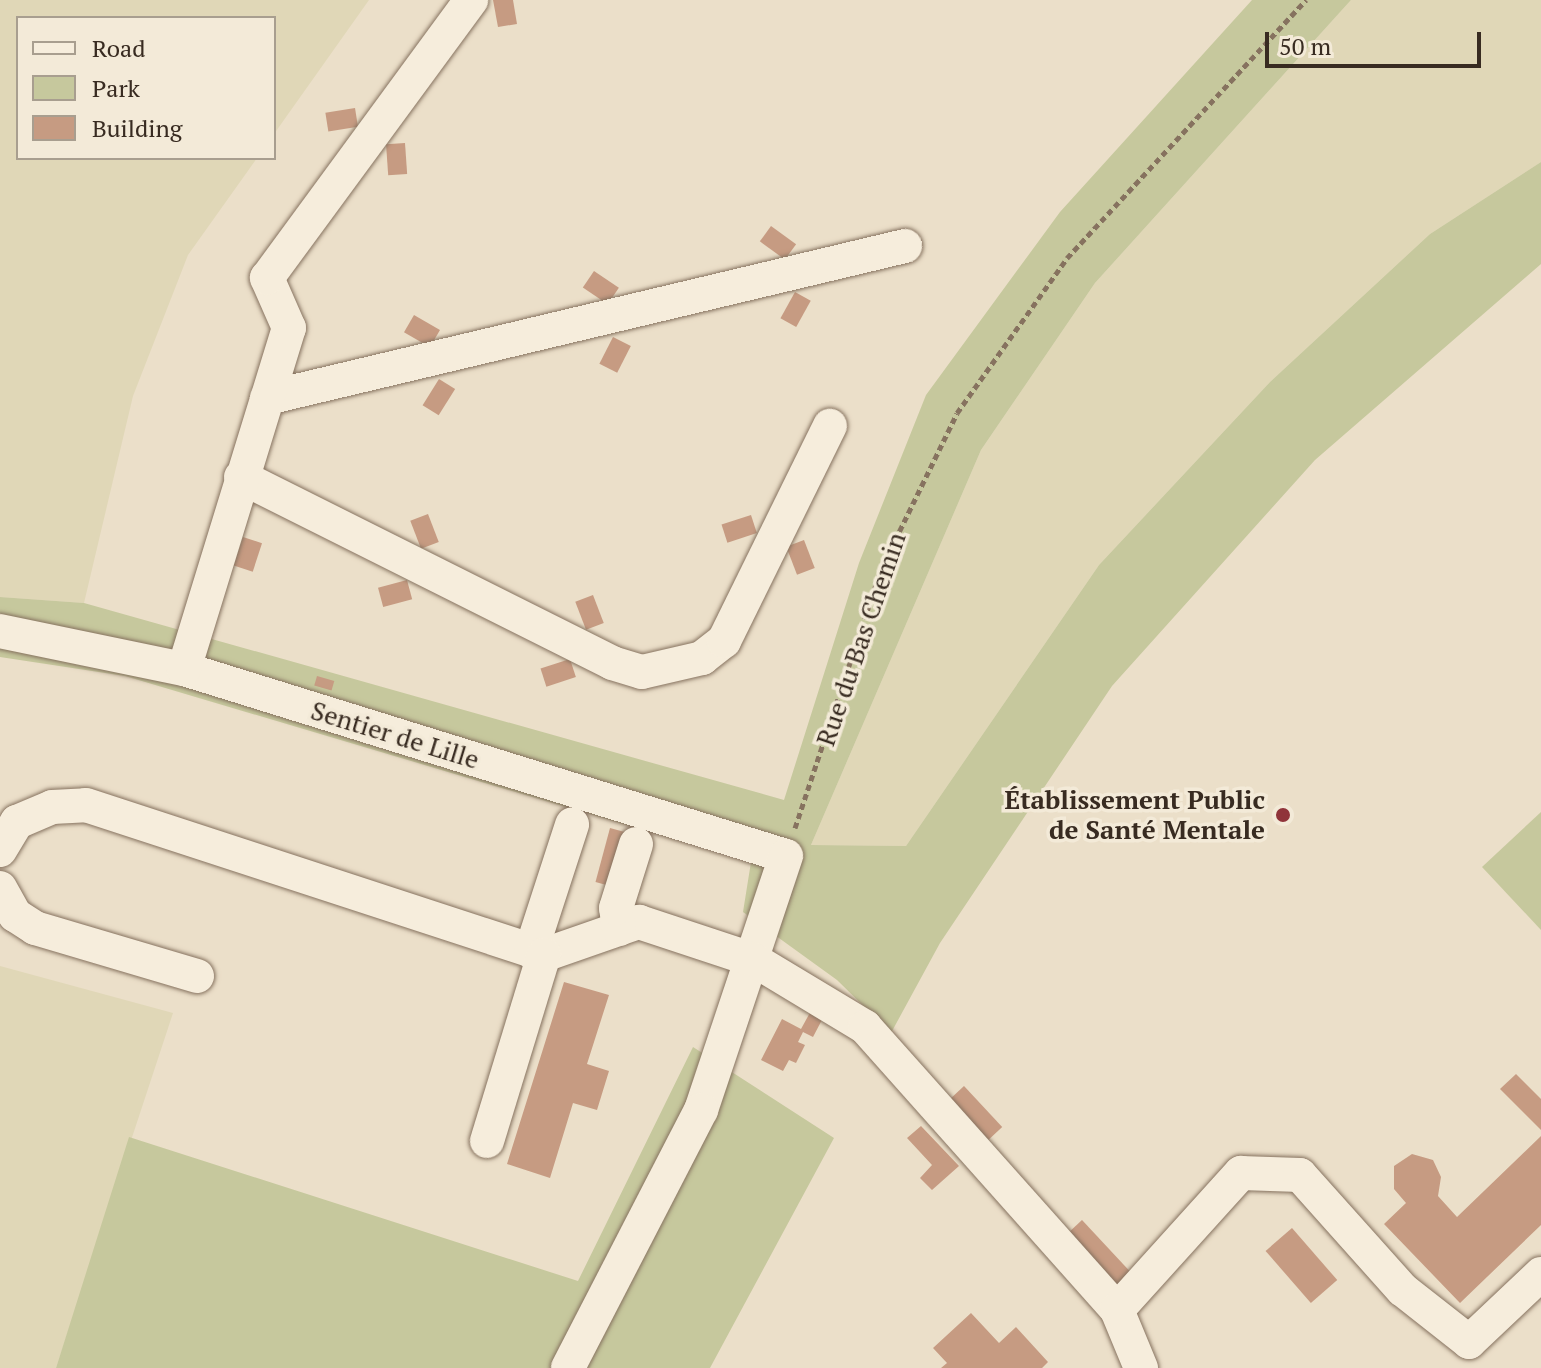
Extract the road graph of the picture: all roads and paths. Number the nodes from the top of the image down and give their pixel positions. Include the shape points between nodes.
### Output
1 (471, 0) edge
2 (1306, 0) edge
3 (905, 246) dead end
4 (267, 398) junction
5 (830, 426) dead end
6 (241, 477) junction
7 (0, 631) edge
8 (184, 669) junction
9 (572, 825) dead end
10 (636, 844) dead end
11 (0, 850) edge
12 (786, 856) junction
13 (0, 888) edge
14 (619, 929) junction
15 (538, 953) junction
16 (754, 960) junction
17 (197, 976) dead end
18 (487, 1141) dead end
19 (1541, 1274) edge
20 (1117, 1310) junction
21 (568, 1368) edge
22 (1141, 1368) edge

1 - 4 street via 267,278 289,328
2 - 12 path, Rue du Bas Chemin via 1067,258 957,413 877,580
3 - 4 street
4 - 6 street
5 - 6 street via 724,641 702,658 642,672 612,663
6 - 8 street
7 - 8 street, Sentier de Lille
8 - 12 street, Sentier de Lille
9 - 15 street
10 - 14 street via 616,908
11 - 15 street via 17,822 52,807 86,805
12 - 16 street
13 - 17 street via 15,915 35,928
14 - 15 street
14 - 16 street via 639,922
15 - 18 street
16 - 20 street via 865,1027
16 - 21 street via 701,1110
19 - 20 street via 1469,1342 1403,1290 1300,1175 1241,1173
20 - 22 street

